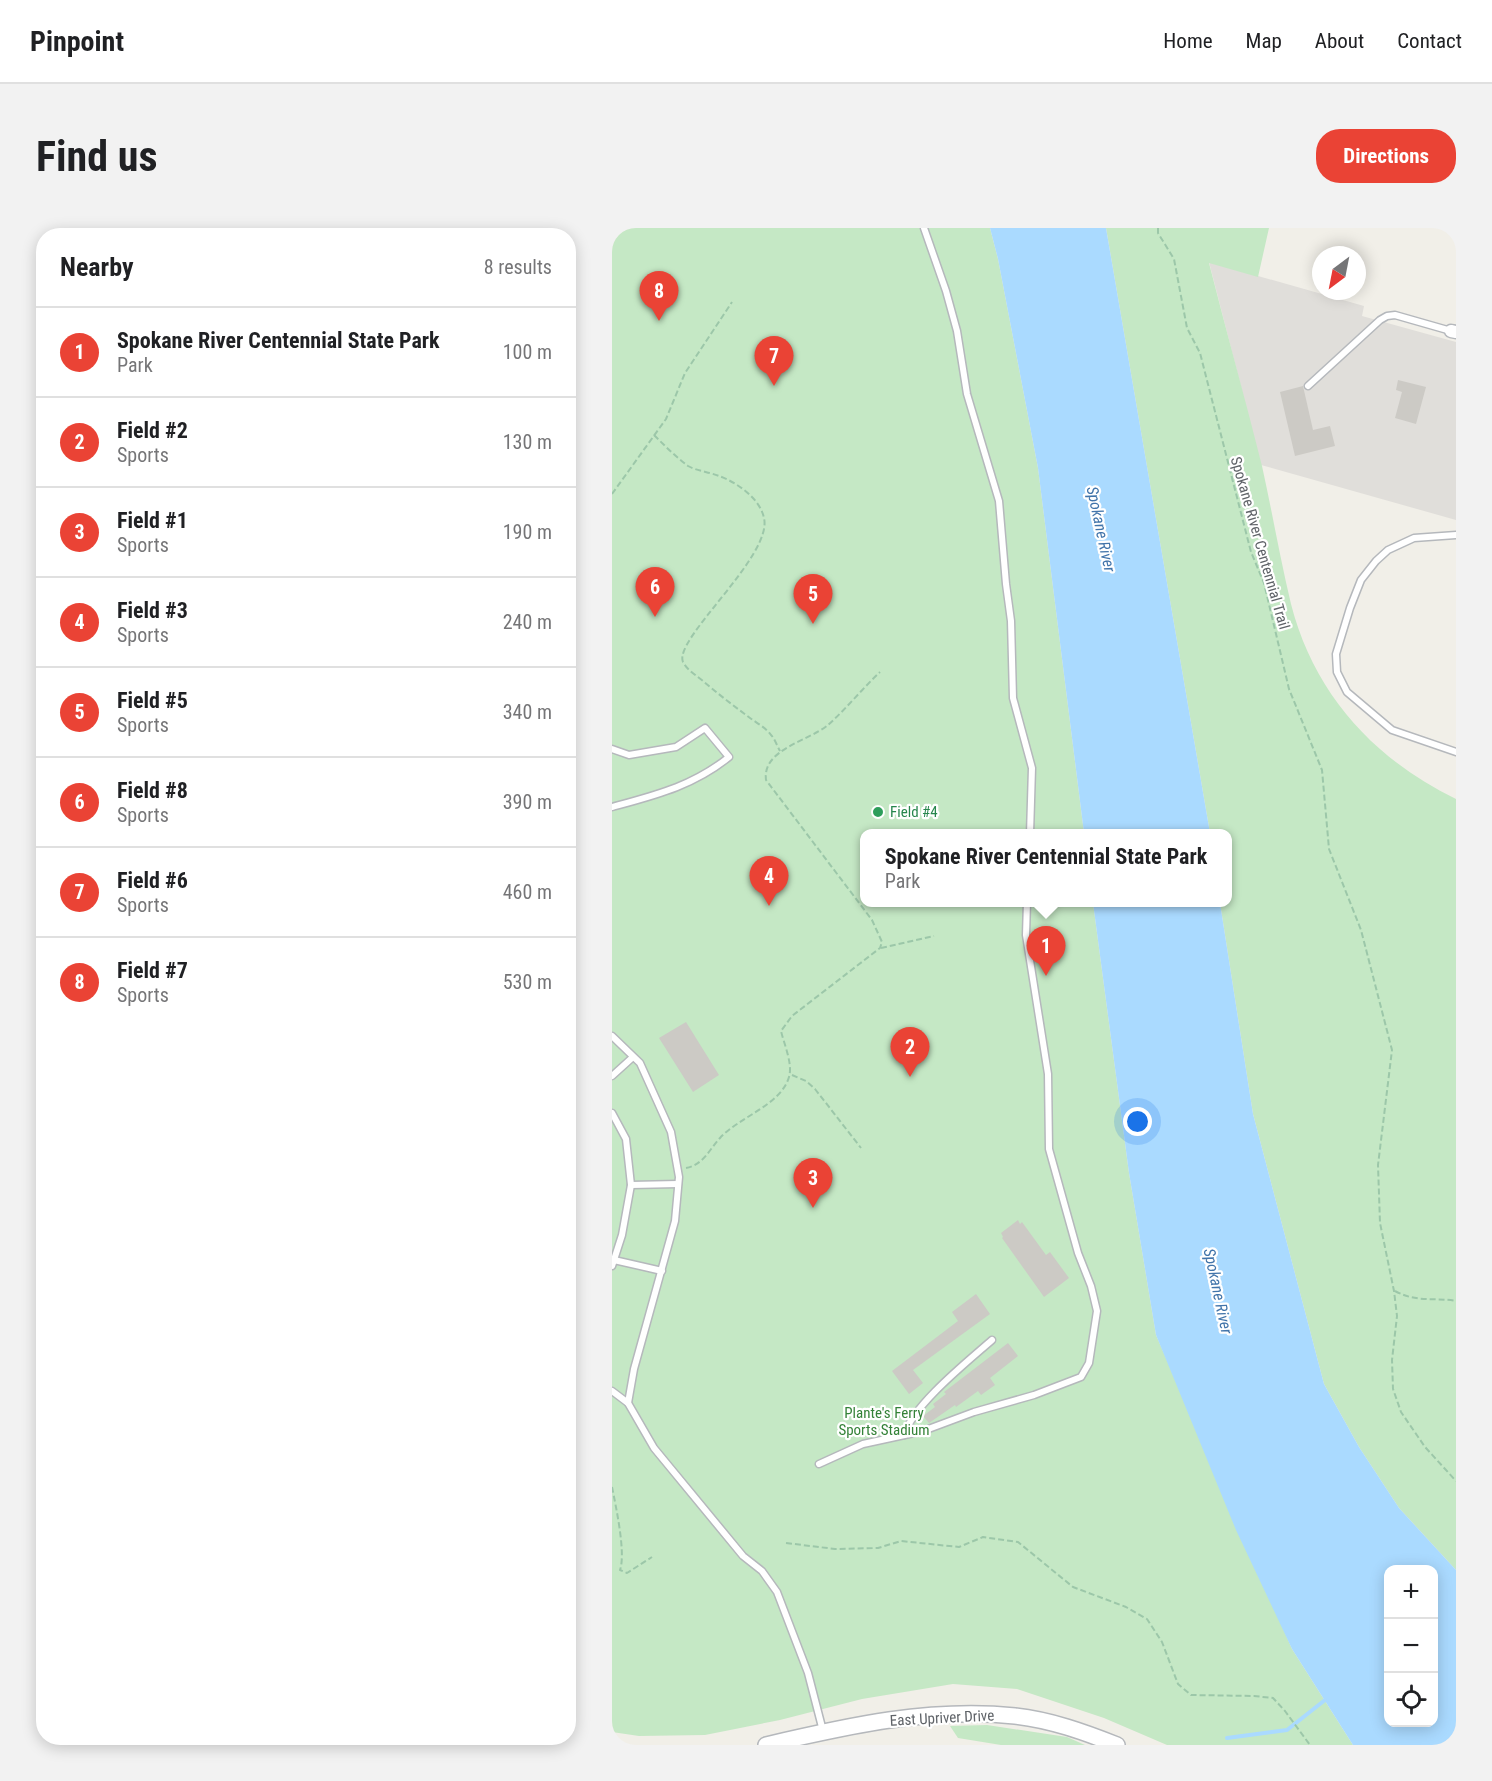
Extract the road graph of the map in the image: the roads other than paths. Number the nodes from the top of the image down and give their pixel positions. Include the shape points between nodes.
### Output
1 (924, 228) edge
2 (1454, 331) edge
3 (1308, 386) dead end
4 (1456, 534) edge
5 (612, 749) edge
6 (1456, 752) edge
7 (612, 807) edge
8 (1030, 829) edge
9 (1028, 907) edge
10 (612, 1036) edge
11 (633, 1057) junction
12 (612, 1076) edge
13 (612, 1113) edge
14 (678, 1184) junction
15 (631, 1185) junction
16 (613, 1263) edge
17 (662, 1271) junction
18 (992, 1340) dead end
19 (612, 1391) edge
20 (628, 1403) junction
21 (904, 1435) junction
22 (819, 1464) dead end
23 (823, 1732) junction
24 (766, 1745) edge
25 (1117, 1745) edge

1 - 8 lane via 949,301 967,394 999,501 1011,621 1013,698 1032,768
2 - 3 lane via 1387,316
4 - 6 lane via 1414,538 1388,550 1376,561 1361,580 1336,654 1337,672 1347,692 1392,730
5 - 7 lane via 630,755 676,747 705,728 729,757 710,772 675,789
9 - 21 lane via 1026,935 1048,1074 1049,1149 1097,1311 1089,1363 1081,1377
10 - 11 lane
11 - 12 lane
11 - 14 lane via 640,1063 671,1132
13 - 15 lane via 626,1140
14 - 15 lane
14 - 17 lane via 675,1221
15 - 16 lane
16 - 17 lane
17 - 20 lane
18 - 21 lane via 931,1396 907,1425
19 - 20 lane
20 - 23 lane via 654,1448 777,1592 808,1673
21 - 22 lane via 863,1444
23 - 24 street, East Upriver Drive
23 - 25 street, East Upriver Drive via 911,1717 984,1714 1058,1724

